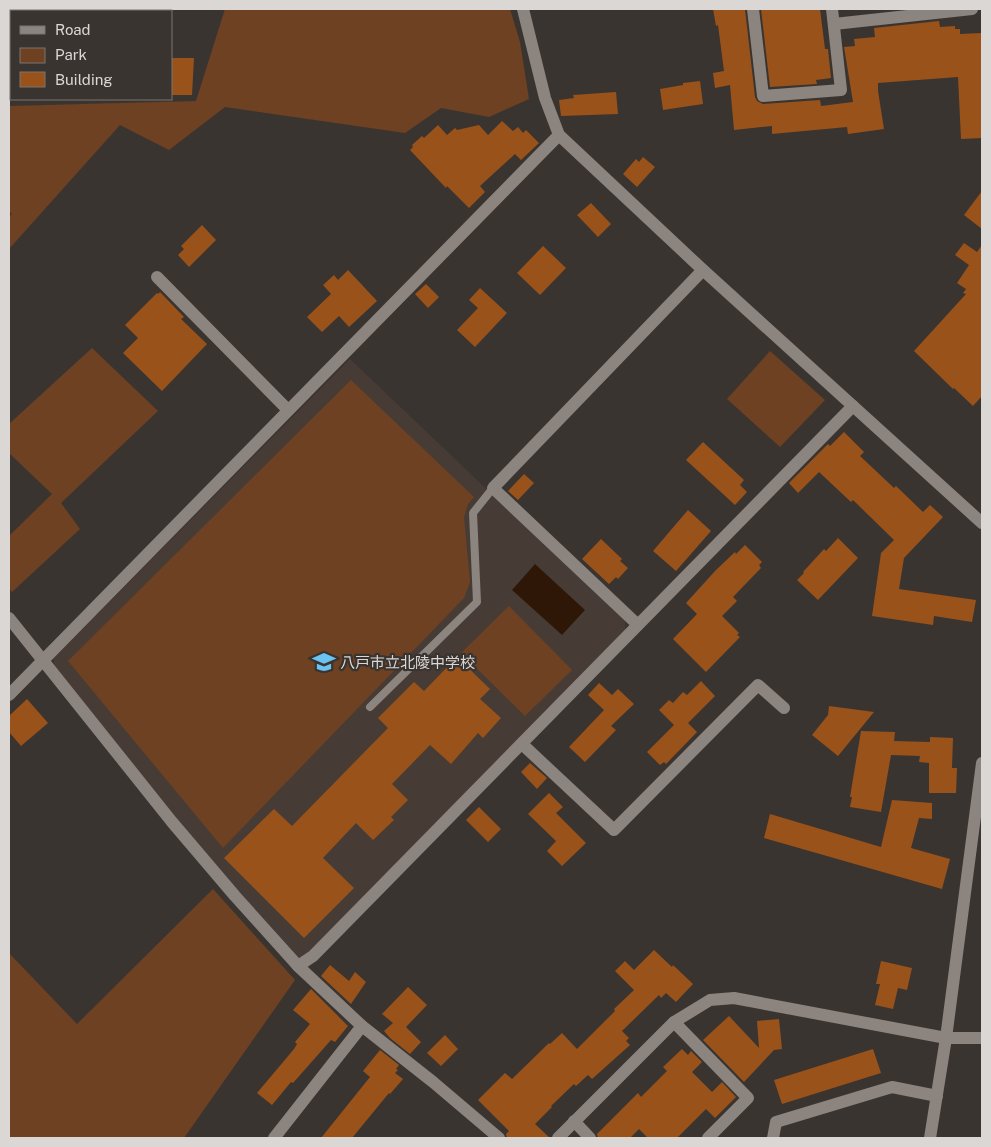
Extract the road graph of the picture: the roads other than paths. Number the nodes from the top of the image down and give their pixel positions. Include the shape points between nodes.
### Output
1 (523, 9) edge
2 (753, 9) edge
3 (832, 9) edge
4 (972, 9) edge
5 (834, 24) junction
6 (559, 135) junction
7 (702, 270) junction
8 (157, 277) dead end
9 (853, 406) junction
10 (288, 410) junction
11 (493, 488) junction
12 (982, 523) edge
13 (9, 618) edge
14 (638, 625) junction
15 (44, 661) junction
16 (9, 695) edge
17 (370, 707) dead end
18 (784, 708) dead end
19 (522, 744) junction
20 (982, 763) edge
21 (298, 966) junction
22 (674, 1022) junction
23 (362, 1026) junction
24 (946, 1038) junction
25 (982, 1038) edge
26 (937, 1096) junction
27 (574, 1121) junction
28 (274, 1138) edge
29 (499, 1138) edge
30 (558, 1138) edge
31 (590, 1138) edge
32 (708, 1138) edge
33 (773, 1138) edge
34 (930, 1138) edge

1 - 6 street
2 - 5 street via 763,96 841,90
3 - 5 street
4 - 5 street
6 - 7 street
6 - 10 street
7 - 9 street
7 - 11 street
8 - 10 street
9 - 12 street
9 - 14 street
10 - 15 street
11 - 14 street
11 - 17 lane via 473,513 477,602
13 - 15 street
14 - 19 street
15 - 16 street
15 - 21 street via 172,822
18 - 19 street via 758,685 614,830
19 - 21 street via 313,956
20 - 24 street
21 - 23 street
22 - 24 street via 710,1000 734,998
22 - 27 street
22 - 32 street via 748,1098
23 - 28 street
23 - 29 street
24 - 25 street
24 - 26 street
26 - 33 street via 892,1087 776,1122
26 - 34 street
27 - 30 street
27 - 31 street

